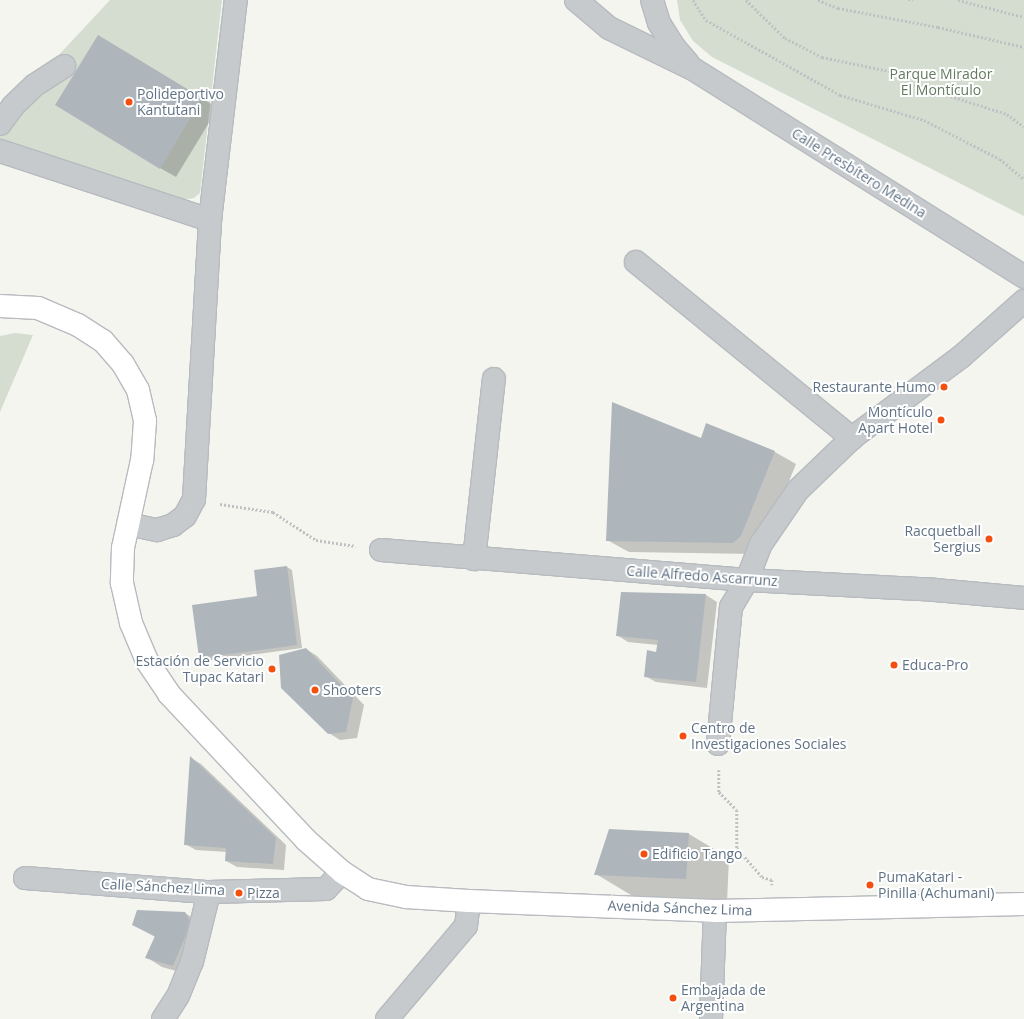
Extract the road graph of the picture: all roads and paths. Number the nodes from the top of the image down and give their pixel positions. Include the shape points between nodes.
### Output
1 (236, 0) edge
2 (576, 0) edge
3 (652, 0) edge
4 (693, 0) edge
5 (746, 0) edge
6 (818, 0) edge
7 (908, 0) edge
8 (913, 0) edge
9 (958, 0) edge
10 (1024, 17) edge
11 (1024, 47) edge
12 (64, 66) dead end
13 (693, 69) junction
14 (0, 124) edge
15 (1024, 127) edge
16 (0, 151) edge
17 (1024, 179) edge
18 (210, 220) junction
19 (636, 262) dead end
20 (1024, 277) edge
21 (1024, 301) edge
22 (0, 306) edge
23 (494, 379) dead end
24 (852, 438) junction
25 (194, 499) junction
26 (128, 524) junction
27 (381, 550) joint
28 (474, 559) junction
29 (747, 580) junction
30 (1024, 598) edge
31 (718, 744) dead end
32 (719, 771) dead end
33 (342, 872) junction
34 (24, 878) dead end
35 (772, 885) dead end
36 (209, 892) junction
37 (468, 901) junction
38 (1024, 904) edge
39 (715, 911) junction
40 (163, 1019) edge
41 (387, 1019) edge
42 (710, 1019) edge

1 - 18 street
2 - 13 street via 609,28
3 - 13 street via 659,23 674,47
4 - 17 path via 706,20 840,95 924,120 1000,159
5 - 15 path via 785,38 822,58 898,73 916,85 1007,114
6 - 11 path via 838,8 938,26
7 - 8 path
9 - 10 path
12 - 14 street via 35,86 13,106
13 - 20 street, Calle Presbítero Medina
16 - 18 street
18 - 25 street
19 - 24 street
21 - 24 street via 962,356
22 - 26 main road, Avenida Sánchez Lima via 38,308 78,325 103,342 123,364 134,383 145,421 142,460
23 - 28 street
24 - 29 street via 798,490 761,544
25 - 26 street via 185,516 173,525 157,530
25 - 27 path via 273,512 316,540
26 - 33 main road, Avenida Sánchez Lima via 123,548 122,584 131,622 147,661 174,699 306,840
27 - 28 street, Calle Alfredo Ascarrunz
28 - 29 street, Calle Alfredo Ascarrunz
29 - 30 street, Calle Alfredo Ascarrunz via 935,590
29 - 31 street via 731,607
32 - 35 path via 719,792 737,810 737,848 762,877 772,880
33 - 36 street, Calle Sánchez Lima via 326,889
33 - 37 main road, Avenida Sánchez Lima via 368,889 385,894
34 - 36 street, Calle Sánchez Lima
36 - 40 street via 192,962 178,996
37 - 39 main road, Avenida Sánchez Lima
37 - 41 street via 466,926
38 - 39 main road, Avenida Sánchez Lima
39 - 42 street

